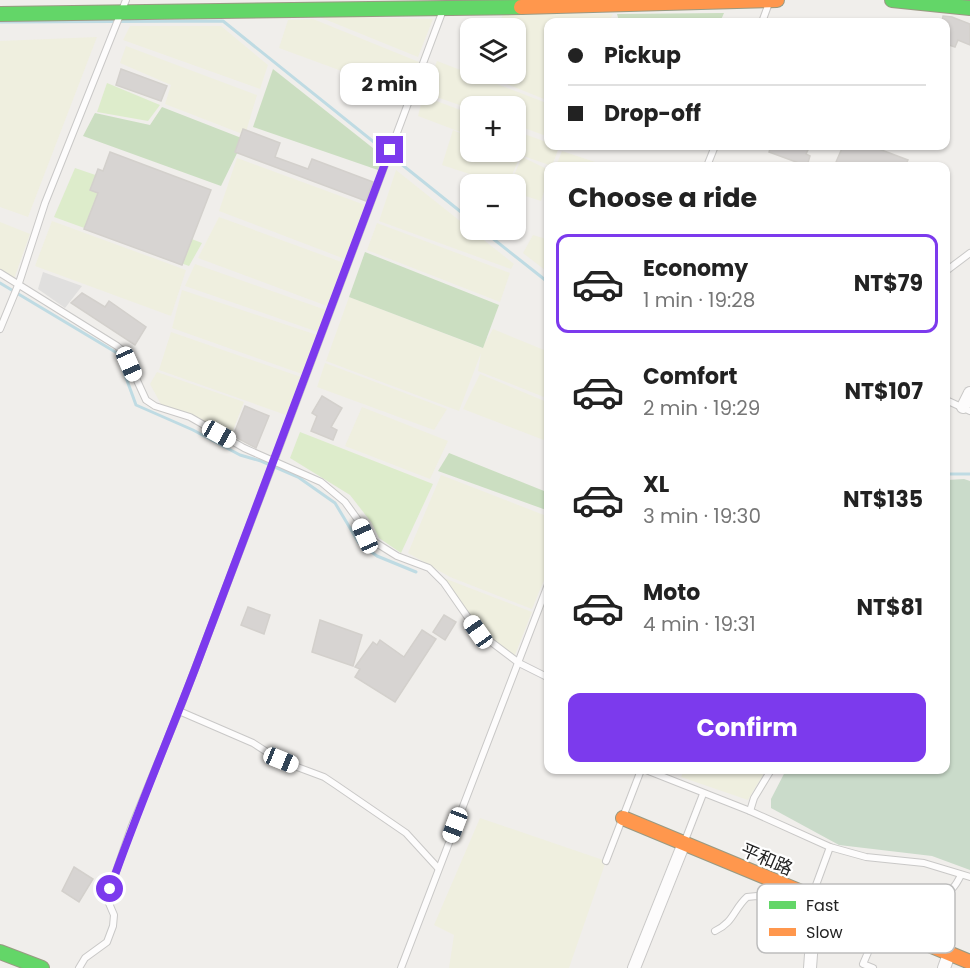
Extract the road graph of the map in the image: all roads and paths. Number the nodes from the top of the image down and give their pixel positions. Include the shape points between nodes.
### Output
1 (770, 0) edge
2 (777, 0) edge
3 (892, 0) edge
4 (445, 4) edge
5 (970, 8) edge
6 (120, 13) edge
7 (0, 14) edge
8 (763, 18) edge
9 (970, 253) edge
10 (950, 268) edge
11 (0, 273) edge
12 (16, 289) junction
13 (0, 329) edge
14 (970, 393) edge
15 (950, 402) edge
16 (966, 409) edge
17 (275, 460) junction
18 (544, 596) edge
19 (519, 663) junction
20 (544, 676) edge
21 (179, 711) junction
22 (639, 774) edge
23 (656, 774) edge
24 (769, 774) edge
25 (703, 794) junction
26 (750, 811) junction
27 (622, 818) junction
28 (684, 843) junction
29 (830, 847) junction
30 (606, 861) dead end
31 (438, 868) junction
32 (961, 875) junction
33 (970, 878) edge
34 (781, 884) edge
35 (818, 884) edge
36 (955, 888) edge
37 (757, 896) edge
38 (715, 931) dead end
39 (0, 952) edge
40 (811, 953) edge
41 (868, 953) edge
42 (949, 954) joint
43 (970, 962) edge
44 (42, 968) edge
45 (79, 968) edge
46 (401, 968) edge
47 (634, 968) edge
48 (810, 968) edge
49 (873, 968) edge
50 (944, 968) edge

1 - 2 street
1 - 4 street
1 - 8 lane
3 - 5 street
4 - 6 street
4 - 17 lane
6 - 7 street
6 - 12 lane via 45,203
9 - 10 lane
11 - 12 lane
12 - 13 lane
12 - 17 lane via 117,346 146,400 155,406 190,417 244,448
14 - 16 street
15 - 16 lane
17 - 19 lane via 334,492 358,520 365,536 380,547 429,568 478,632
17 - 21 lane
18 - 19 lane
19 - 20 lane
19 - 31 lane
21 - 31 lane via 324,777 406,833
21 - 45 lane via 110,889 108,902 114,915 107,942 85,958
22 - 27 lane
23 - 25 lane
24 - 26 lane
25 - 26 lane
25 - 28 lane
26 - 29 lane
27 - 28 street, 平和路
27 - 30 lane
28 - 34 street, 平和路
28 - 47 street
29 - 32 lane via 866,857 924,863
29 - 35 lane
31 - 46 lane
32 - 33 lane
32 - 36 lane
37 - 38 lane via 747,897 727,925
39 - 44 street
40 - 48 street
41 - 49 lane via 863,964
42 - 43 street, 平和路
42 - 50 street

